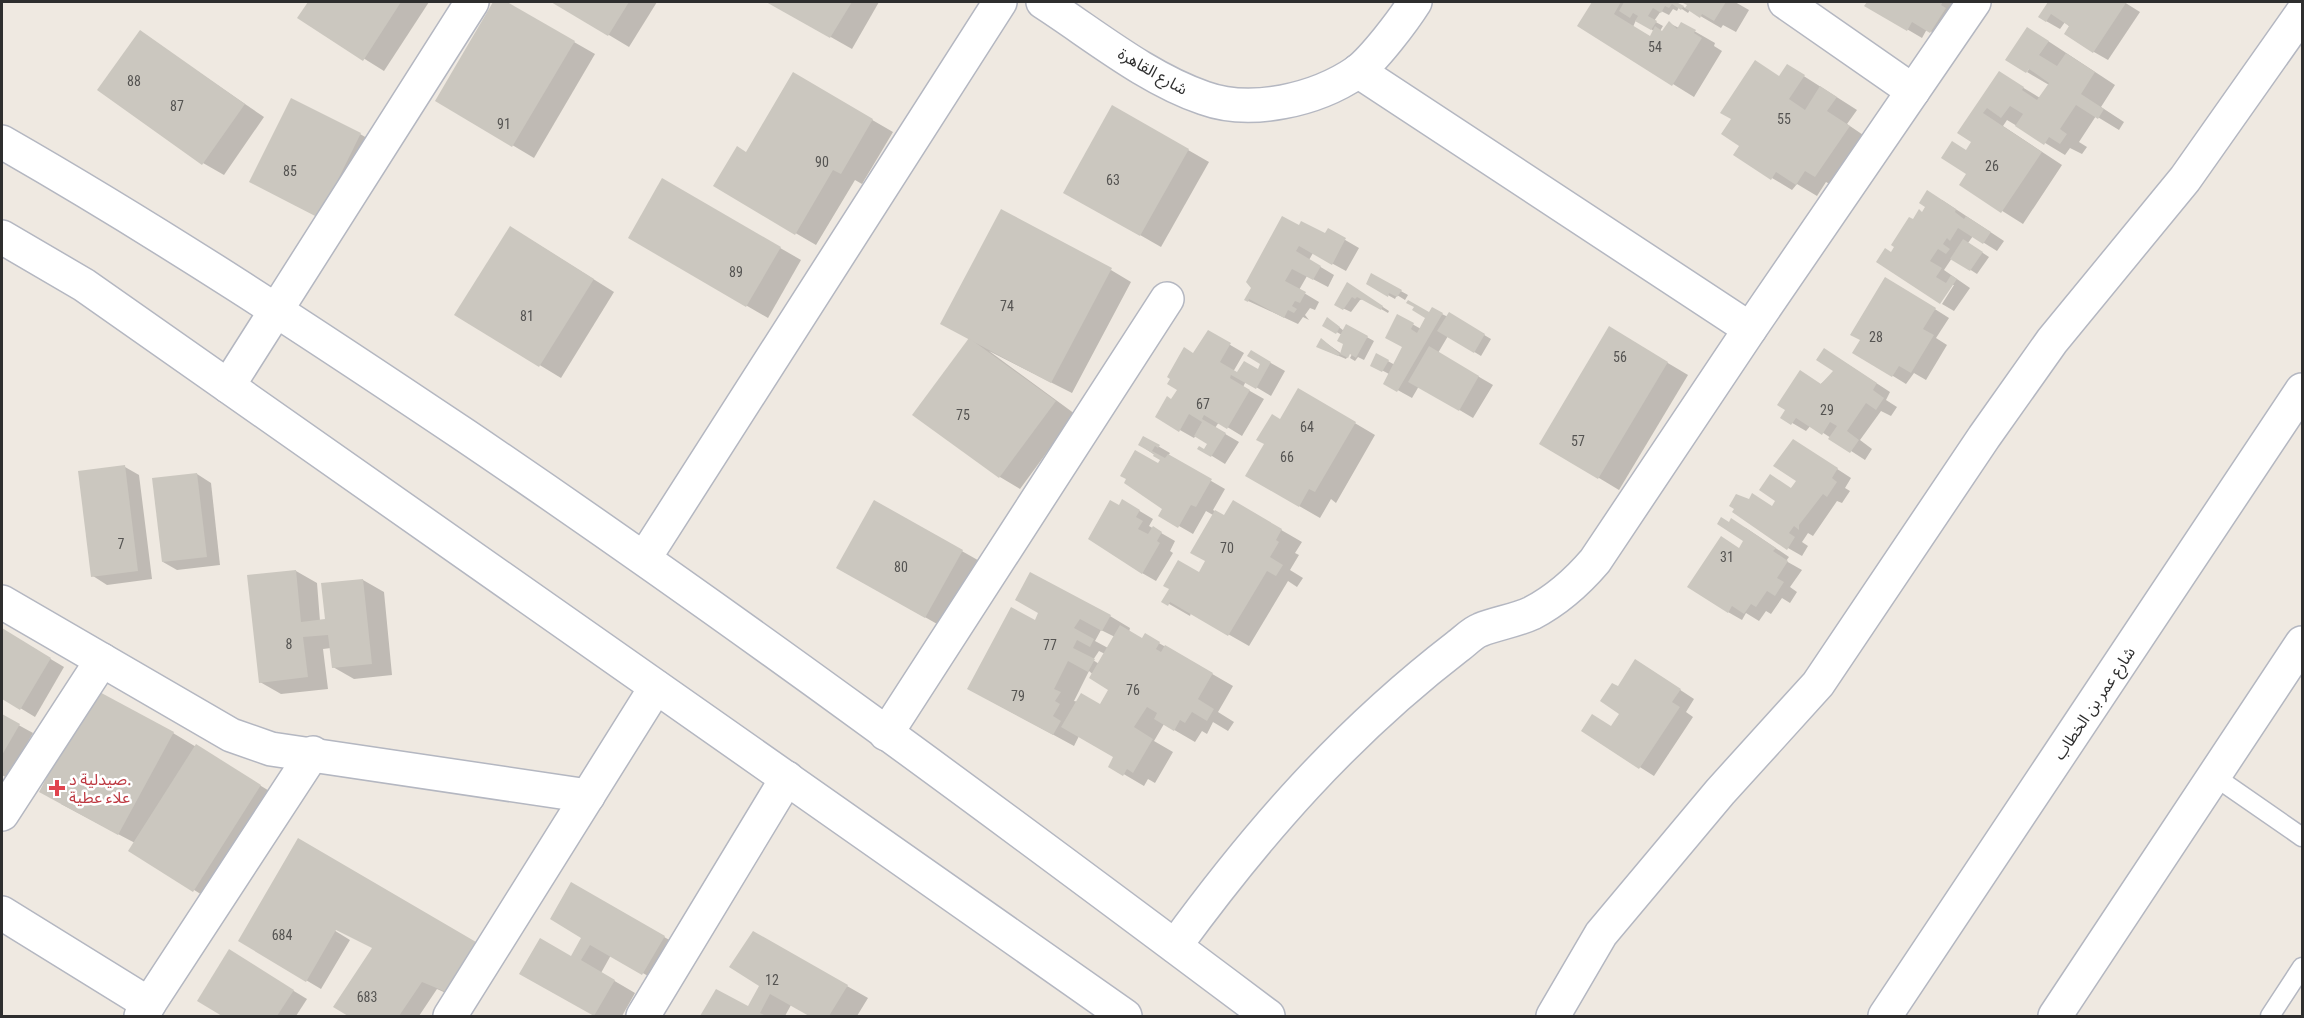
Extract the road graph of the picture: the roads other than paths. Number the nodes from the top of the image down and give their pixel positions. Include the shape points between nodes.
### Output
1 (472, 2) edge
2 (1000, 2) edge
3 (1043, 2) edge
4 (1415, 2) edge
5 (1785, 2) edge
6 (1974, 2) edge
7 (2302, 13) edge
8 (1358, 71) junction
9 (1913, 90) junction
10 (2, 142) edge
11 (2, 237) edge
12 (1167, 299) dead end
13 (277, 309) junction
14 (1750, 329) junction
15 (228, 386) junction
16 (2302, 390) edge
17 (645, 558) junction
18 (2, 602) edge
19 (2302, 643) edge
20 (102, 660) junction
21 (656, 687) junction
22 (886, 734) junction
23 (313, 753) junction
24 (2214, 776) junction
25 (787, 778) junction
26 (588, 796) junction
27 (2, 814) edge
28 (2302, 837) edge
29 (2, 913) edge
30 (1175, 946) junction
31 (2302, 967) edge
32 (145, 1010) edge
33 (450, 1017) edge
34 (643, 1017) edge
35 (1125, 1017) edge
36 (1268, 1017) edge
37 (1553, 1017) edge
38 (1885, 1017) edge
39 (2055, 1017) edge
40 (2270, 1017) edge

1 - 13 street
2 - 17 street
3 - 8 street, شارع القاهرة via 1156,76 1205,99 1258,106 1310,96
4 - 8 street, شارع القاهرة
5 - 9 street
6 - 9 street
7 - 37 street via 2185,179 2052,341 1818,684 1720,792 1601,934
8 - 14 street
9 - 14 street
10 - 13 street
11 - 15 street via 84,285
12 - 22 street
13 - 15 street
13 - 17 street
14 - 30 street via 1611,540 1583,575 1532,613 1478,630 1395,697 1280,811
15 - 21 street
16 - 38 street, شارع عمر بن الخطاب
17 - 22 street
18 - 20 street
19 - 24 street
20 - 23 street via 231,735 271,749
20 - 27 street
21 - 25 street
21 - 26 street
22 - 30 street
23 - 26 street
23 - 32 street
24 - 28 lane
24 - 39 street
25 - 34 street
25 - 35 street
26 - 33 street
29 - 32 street
30 - 36 street
31 - 40 lane

